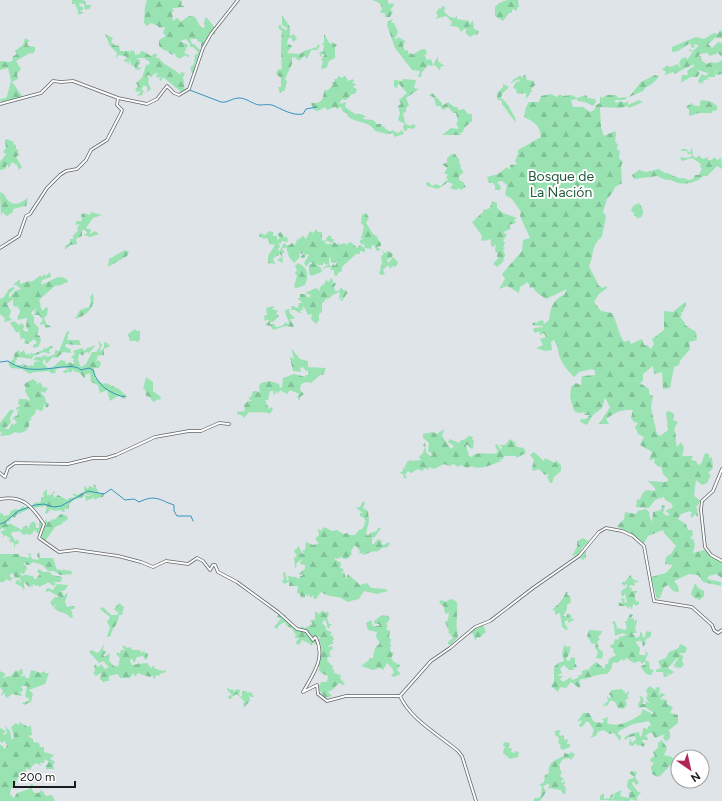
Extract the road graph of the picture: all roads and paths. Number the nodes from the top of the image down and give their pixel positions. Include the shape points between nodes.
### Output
1 (238, 0) edge
2 (118, 98) junction
3 (0, 104) edge
4 (0, 248) edge
5 (229, 424) dead end
6 (722, 469) edge
7 (0, 473) edge
8 (0, 499) edge
9 (722, 561) edge
10 (722, 630) edge
11 (400, 696) junction
12 (476, 801) edge

1 - 2 street via 203,48 188,90 179,95 167,86 157,99 147,104
2 - 3 street via 73,81 53,81 41,93
2 - 4 street via 117,105 122,110 107,140 91,150 77,169 66,171 47,188 26,216 19,236
5 - 7 street via 219,423 201,431 155,437 106,458 93,458 68,464 14,463 8,468 5,476
6 - 9 street via 713,491 702,501 701,510 705,547 711,555
8 - 11 street via 16,498 31,506 44,524 39,538 59,552 76,550 118,556 153,567 166,562 188,564 197,558 210,570 215,564 218,572 237,582 297,629 306,632 313,640 316,638 321,651 318,663 303,692 317,685 316,691 327,701 346,696
10 - 11 street via 718,633 714,630 712,625 692,607 654,601 644,546 633,536 606,528 599,532 579,556 490,621 475,627 431,661
11 - 12 street via 404,704 421,721 462,756

